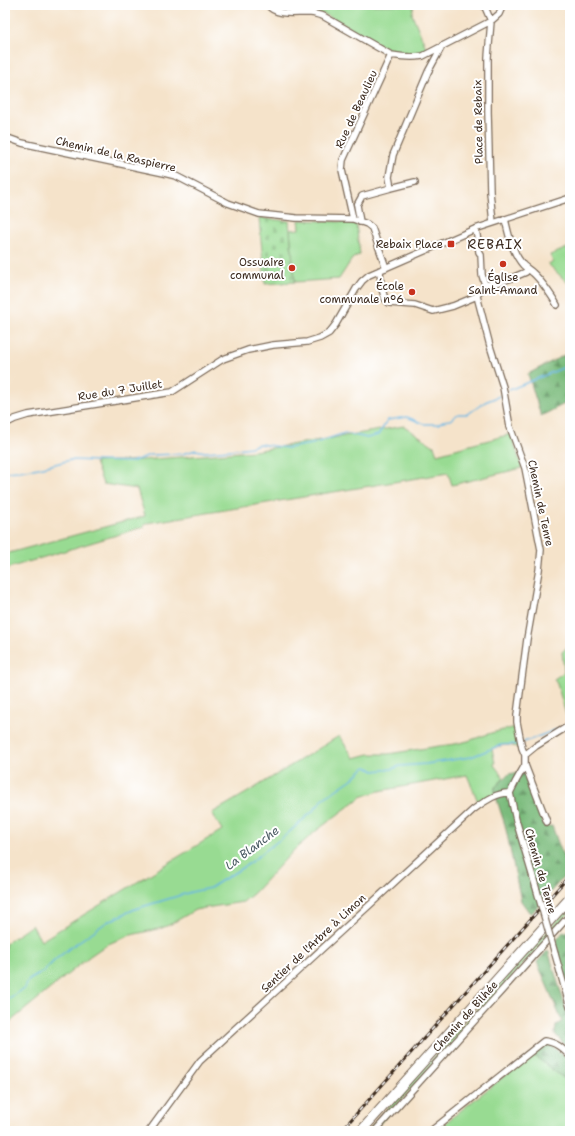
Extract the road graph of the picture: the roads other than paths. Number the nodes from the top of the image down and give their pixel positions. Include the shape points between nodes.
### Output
1 (268, 5) edge
2 (484, 5) edge
3 (502, 5) edge
4 (491, 21) junction
5 (443, 45) junction
6 (392, 55) junction
7 (5, 137) edge
8 (415, 182) dead end
9 (391, 188) junction
10 (570, 198) edge
11 (353, 219) junction
12 (505, 219) junction
13 (360, 222) junction
14 (493, 223) junction
15 (475, 229) junction
16 (386, 268) junction
17 (527, 269) junction
18 (380, 270) junction
19 (485, 285) junction
20 (477, 296) junction
21 (557, 305) dead end
22 (5, 424) edge
23 (570, 725) edge
24 (525, 755) junction
25 (525, 765) junction
26 (510, 793) junction
27 (547, 822) dead end
28 (570, 898) edge
29 (570, 915) edge
30 (570, 1007) edge
31 (570, 1056) edge
32 (149, 1131) edge
33 (361, 1131) edge
34 (375, 1131) edge
35 (431, 1131) edge

1 - 6 street via 281,12 323,16
2 - 4 street
3 - 4 street via 499,14
4 - 5 street
4 - 14 street, Place de Rebaix via 488,112
5 - 6 street via 423,56 413,58
5 - 9 street via 428,72 393,155 389,177
6 - 11 street, Rue de Beaulieu via 343,160 342,170
7 - 11 street, Chemin de la Raspierre via 22,143 164,172 228,203 259,214 296,218
8 - 9 street
9 - 13 street via 362,196 357,205
10 - 12 street
11 - 13 street, Chemin de la Raspierre
12 - 14 street
12 - 17 street via 511,246
13 - 16 street, Chemin de la Raspierre via 372,228
14 - 15 street
15 - 16 street
15 - 19 street
16 - 18 street, Rue du 7 Juillet
17 - 19 street via 520,275
17 - 21 street via 534,273
18 - 20 street via 381,286 389,303 415,305 433,311
18 - 22 street, Rue du 7 Juillet via 362,282 336,324 329,333 320,338 248,350 223,359 172,392 28,416
19 - 20 street
20 - 24 street, Chemin de Tenre via 503,387 510,427 525,468 541,550 517,715
23 - 24 street
24 - 25 street, Chemin de Tenre
25 - 26 street, Chemin de Tenre
25 - 27 street, Chemin de Tenre
26 - 30 street, Chemin de Tenre, bridge
26 - 32 street, Sentier de l'Arbre à Limon via 499,794 474,809 200,1061
28 - 33 highway
29 - 34 street, Chemin de Bilhée
31 - 35 street via 552,1042 544,1041

